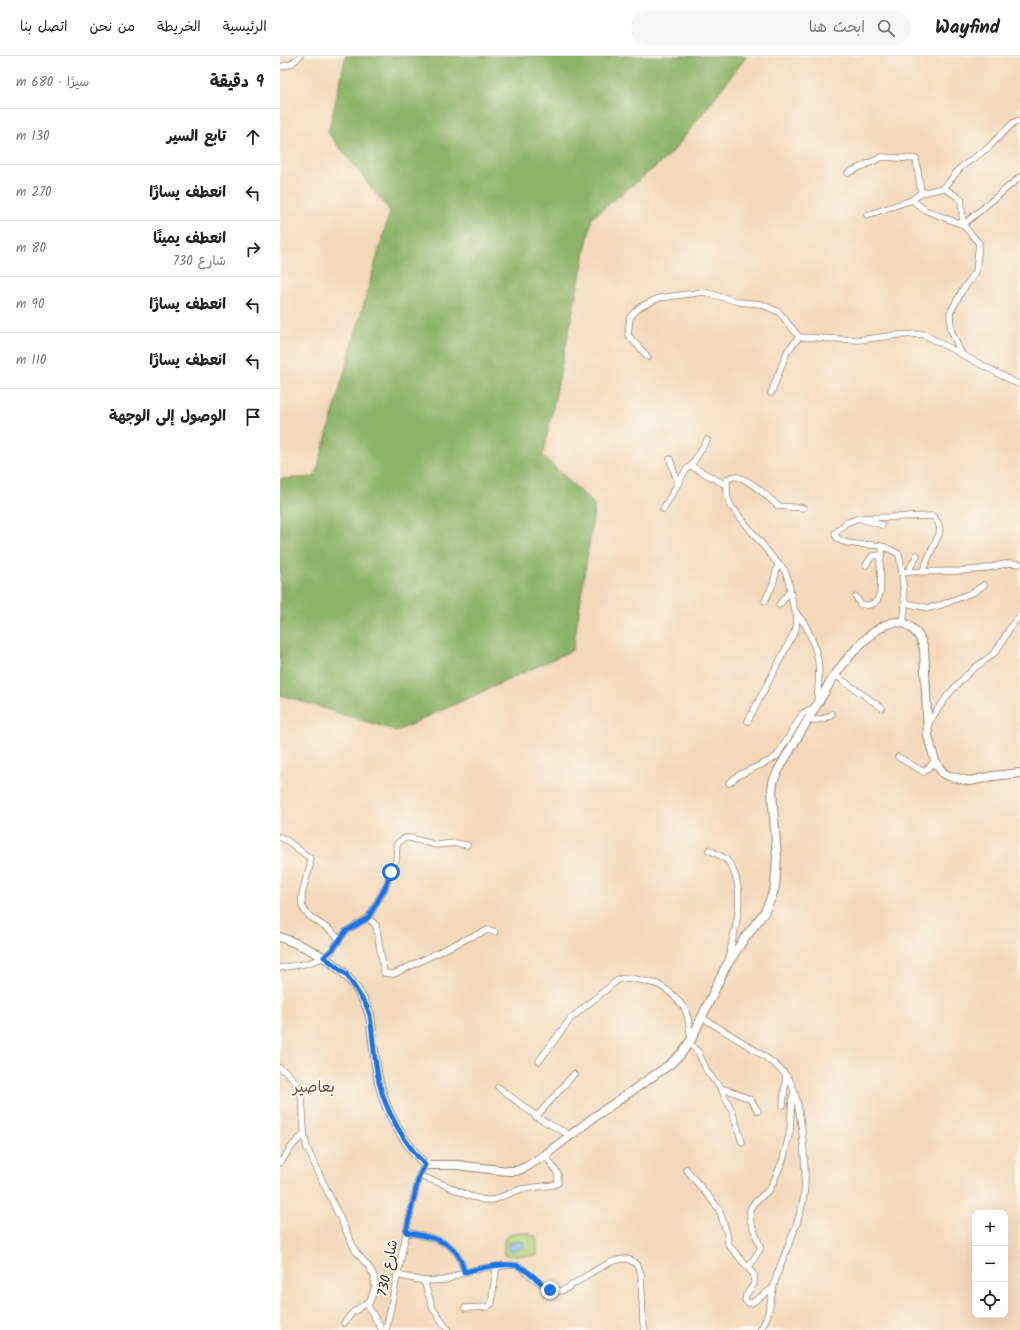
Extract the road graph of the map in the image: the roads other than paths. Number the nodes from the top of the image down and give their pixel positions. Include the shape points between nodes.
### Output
1 (300, 56) edge
2 (280, 67) edge
3 (1020, 120) edge
4 (848, 173) dead end
5 (1020, 177) edge
6 (944, 188) junction
7 (921, 193) junction
8 (912, 200) junction
9 (867, 215) dead end
10 (963, 225) junction
11 (799, 337) junction
12 (962, 354) junction
13 (648, 357) dead end
14 (1020, 385) edge
15 (771, 394) dead end
16 (707, 440) dead end
17 (670, 459) dead end
18 (691, 466) junction
19 (678, 484) junction
20 (726, 485) junction
21 (803, 508) dead end
22 (663, 509) dead end
23 (859, 518) junction
24 (882, 525) dead end
25 (884, 547) junction
26 (917, 554) dead end
27 (881, 555) junction
28 (778, 564) junction
29 (1020, 564) edge
30 (866, 565) dead end
31 (905, 572) junction
32 (922, 572) junction
33 (984, 585) dead end
34 (790, 591) junction
35 (856, 597) dead end
36 (765, 601) dead end
37 (905, 603) junction
38 (779, 605) dead end
39 (797, 615) junction
40 (1020, 616) edge
41 (902, 622) junction
42 (835, 675) junction
43 (816, 707) junction
44 (882, 708) dead end
45 (832, 714) dead end
46 (748, 721) dead end
47 (808, 721) junction
48 (928, 725) junction
49 (898, 757) dead end
50 (935, 761) junction
51 (1020, 773) edge
52 (729, 783) dead end
53 (280, 837) edge
54 (467, 845) dead end
55 (710, 850) dead end
56 (368, 918) junction
57 (495, 932) dead end
58 (280, 937) edge
59 (340, 939) junction
60 (324, 957) junction
61 (728, 964) junction
62 (280, 968) edge
63 (703, 1018) junction
64 (690, 1042) junction
65 (539, 1061) dead end
66 (280, 1068) edge
67 (574, 1074) dead end
68 (786, 1076) junction
69 (498, 1087) dead end
70 (721, 1088) junction
71 (795, 1092) junction
72 (783, 1105) dead end
73 (758, 1111) dead end
74 (536, 1116) junction
75 (303, 1135) junction
76 (570, 1135) junction
77 (742, 1142) dead end
78 (545, 1155) junction
79 (280, 1163) edge
80 (425, 1165) junction
81 (686, 1169) dead end
82 (419, 1176) junction
83 (406, 1232) junction
84 (497, 1266) junction
85 (748, 1267) junction
86 (464, 1272) junction
87 (397, 1275) junction
88 (424, 1281) junction
89 (773, 1288) junction
90 (369, 1301) junction
91 (465, 1308) dead end
92 (344, 1323) dead end
93 (382, 1330) edge
94 (386, 1330) edge
95 (448, 1330) edge
96 (645, 1330) edge
97 (760, 1330) edge

1 - 2 street via 291,64
3 - 6 street via 1013,123 988,148 961,167
4 - 7 street via 882,157 916,159
5 - 10 street
6 - 7 street
6 - 10 street via 960,199
7 - 8 street
8 - 9 street
8 - 10 street via 926,210
10 - 12 street via 979,243 976,272 950,313 951,330
11 - 12 street via 858,340 923,334
11 - 13 street via 779,312 760,304 739,302 704,292 659,298 640,307 630,317 628,335
11 - 15 street via 786,352
12 - 14 street
16 - 18 street
17 - 19 street
18 - 19 street
18 - 20 street
19 - 22 street
20 - 21 street via 727,480 736,477 760,489 778,506
20 - 28 street via 731,506
23 - 24 street
23 - 25 street via 839,528 835,533 837,538 850,543
23 - 32 street via 933,516 940,527 939,534
25 - 27 street
25 - 31 street via 899,554
26 - 31 street
27 - 30 street via 872,556
27 - 35 street via 882,581 878,599 866,606 860,604
28 - 34 street via 783,566
28 - 36 street
29 - 32 street
31 - 32 street
31 - 37 street
33 - 37 street via 974,592 929,608
34 - 38 street
34 - 39 street
37 - 41 street
39 - 43 street via 807,629 818,661
39 - 46 street via 796,629
40 - 48 street via 994,653 958,684
41 - 42 street via 879,628
41 - 48 street via 912,628 922,640
42 - 43 street
42 - 44 street
43 - 47 street
43 - 52 street via 803,713 776,756
45 - 47 street via 828,718
47 - 61 street via 778,769 773,782 772,801 777,856 775,887 764,913
48 - 50 street via 928,736
49 - 50 street via 924,772
50 - 51 street via 944,773 970,781
53 - 59 street via 310,858 302,906 311,918
54 - 56 street via 436,845 410,838 400,841 385,888
55 - 61 street via 731,864 737,882 738,913
56 - 57 street via 376,926 384,973 388,974 394,974 488,930
56 - 59 street via 346,931
58 - 60 street
59 - 60 street
60 - 62 street via 309,963
60 - 80 street via 346,974 366,1005 370,1015 379,1081 386,1104 409,1145
61 - 63 street
63 - 64 street
63 - 68 street via 774,1064
64 - 65 street via 685,1009 674,996 657,984 635,979 619,979 572,1018
64 - 70 street via 708,1073
64 - 76 street via 669,1065
66 - 75 street via 295,1081 302,1096
67 - 74 street
68 - 71 street
68 - 72 street
69 - 74 street
70 - 73 street via 751,1100
70 - 77 street
71 - 85 street via 783,1160 770,1189 750,1209 750,1220 760,1249
71 - 89 street via 802,1134 805,1190 800,1214
74 - 76 street
75 - 79 street
75 - 90 street via 356,1252 374,1276 375,1287
76 - 78 street
78 - 80 street via 526,1167 508,1172 449,1165
78 - 82 street via 558,1174 558,1183 521,1189 493,1200 476,1198
80 - 82 street, شارع 730
81 - 85 street via 719,1209 728,1244
82 - 83 street, شارع 730
83 - 86 street via 446,1245 458,1255
83 - 87 street, شارع 730
84 - 86 street
84 - 91 street via 492,1303 487,1307
84 - 96 street via 519,1266 550,1290 559,1292 605,1266 626,1259 632,1261 641,1273
85 - 89 street via 755,1279 745,1298 748,1303 752,1303
86 - 88 street via 446,1280
87 - 88 street
87 - 94 street, شارع 730
88 - 95 street via 433,1309
89 - 97 street via 766,1320
90 - 92 street via 352,1313
90 - 93 street via 368,1308

